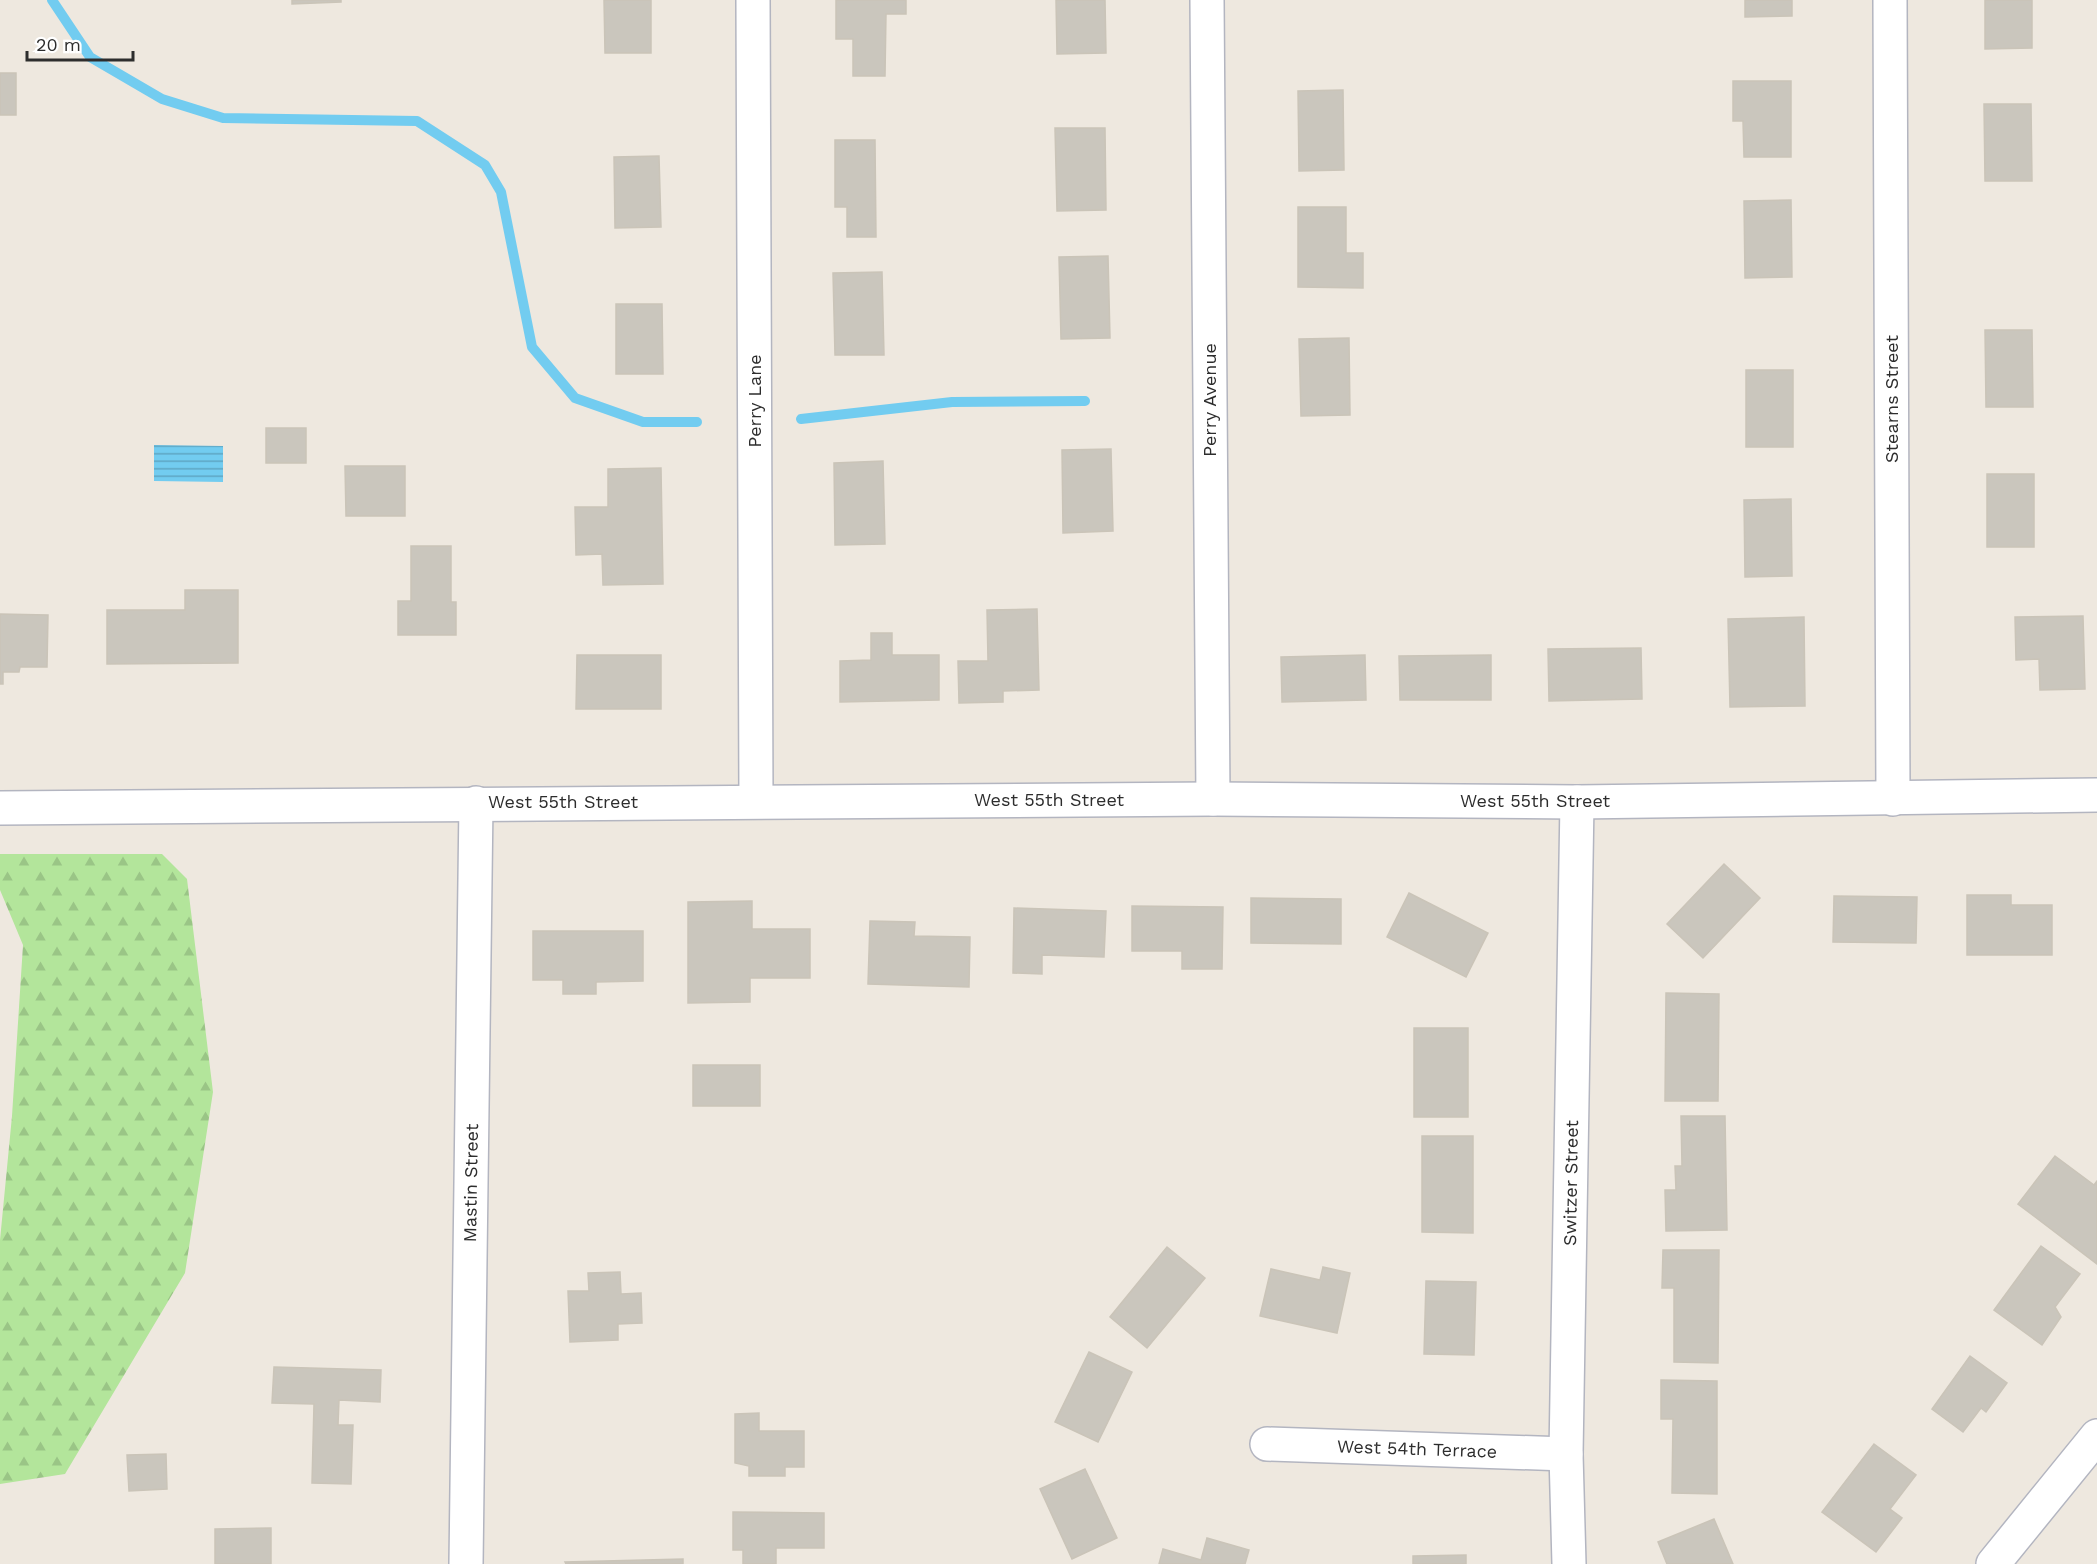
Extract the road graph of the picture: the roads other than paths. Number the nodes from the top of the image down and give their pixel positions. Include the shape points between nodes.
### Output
1 (753, 0) edge
2 (1207, 0) edge
3 (1890, 0) edge
4 (2097, 795) edge
5 (1213, 799) junction
6 (1893, 799) junction
7 (756, 801) junction
8 (1577, 802) junction
9 (476, 803) junction
10 (0, 808) edge
11 (2097, 1436) edge
12 (1267, 1444) dead end
13 (1566, 1454) junction
14 (466, 1564) edge
15 (1569, 1564) edge
16 (1993, 1564) edge

1 - 7 street, Perry Lane
2 - 5 street, Perry Avenue
3 - 6 street, Stearns Street
4 - 6 street, West 55th Street
5 - 7 street, West 55th Street
5 - 8 street, West 55th Street
6 - 8 street, West 55th Street
7 - 9 street, West 55th Street
8 - 13 street, Switzer Street
9 - 10 street, West 55th Street
9 - 14 street, Mastin Street
11 - 16 street
12 - 13 street, West 54th Terrace
13 - 15 street, Switzer Street

